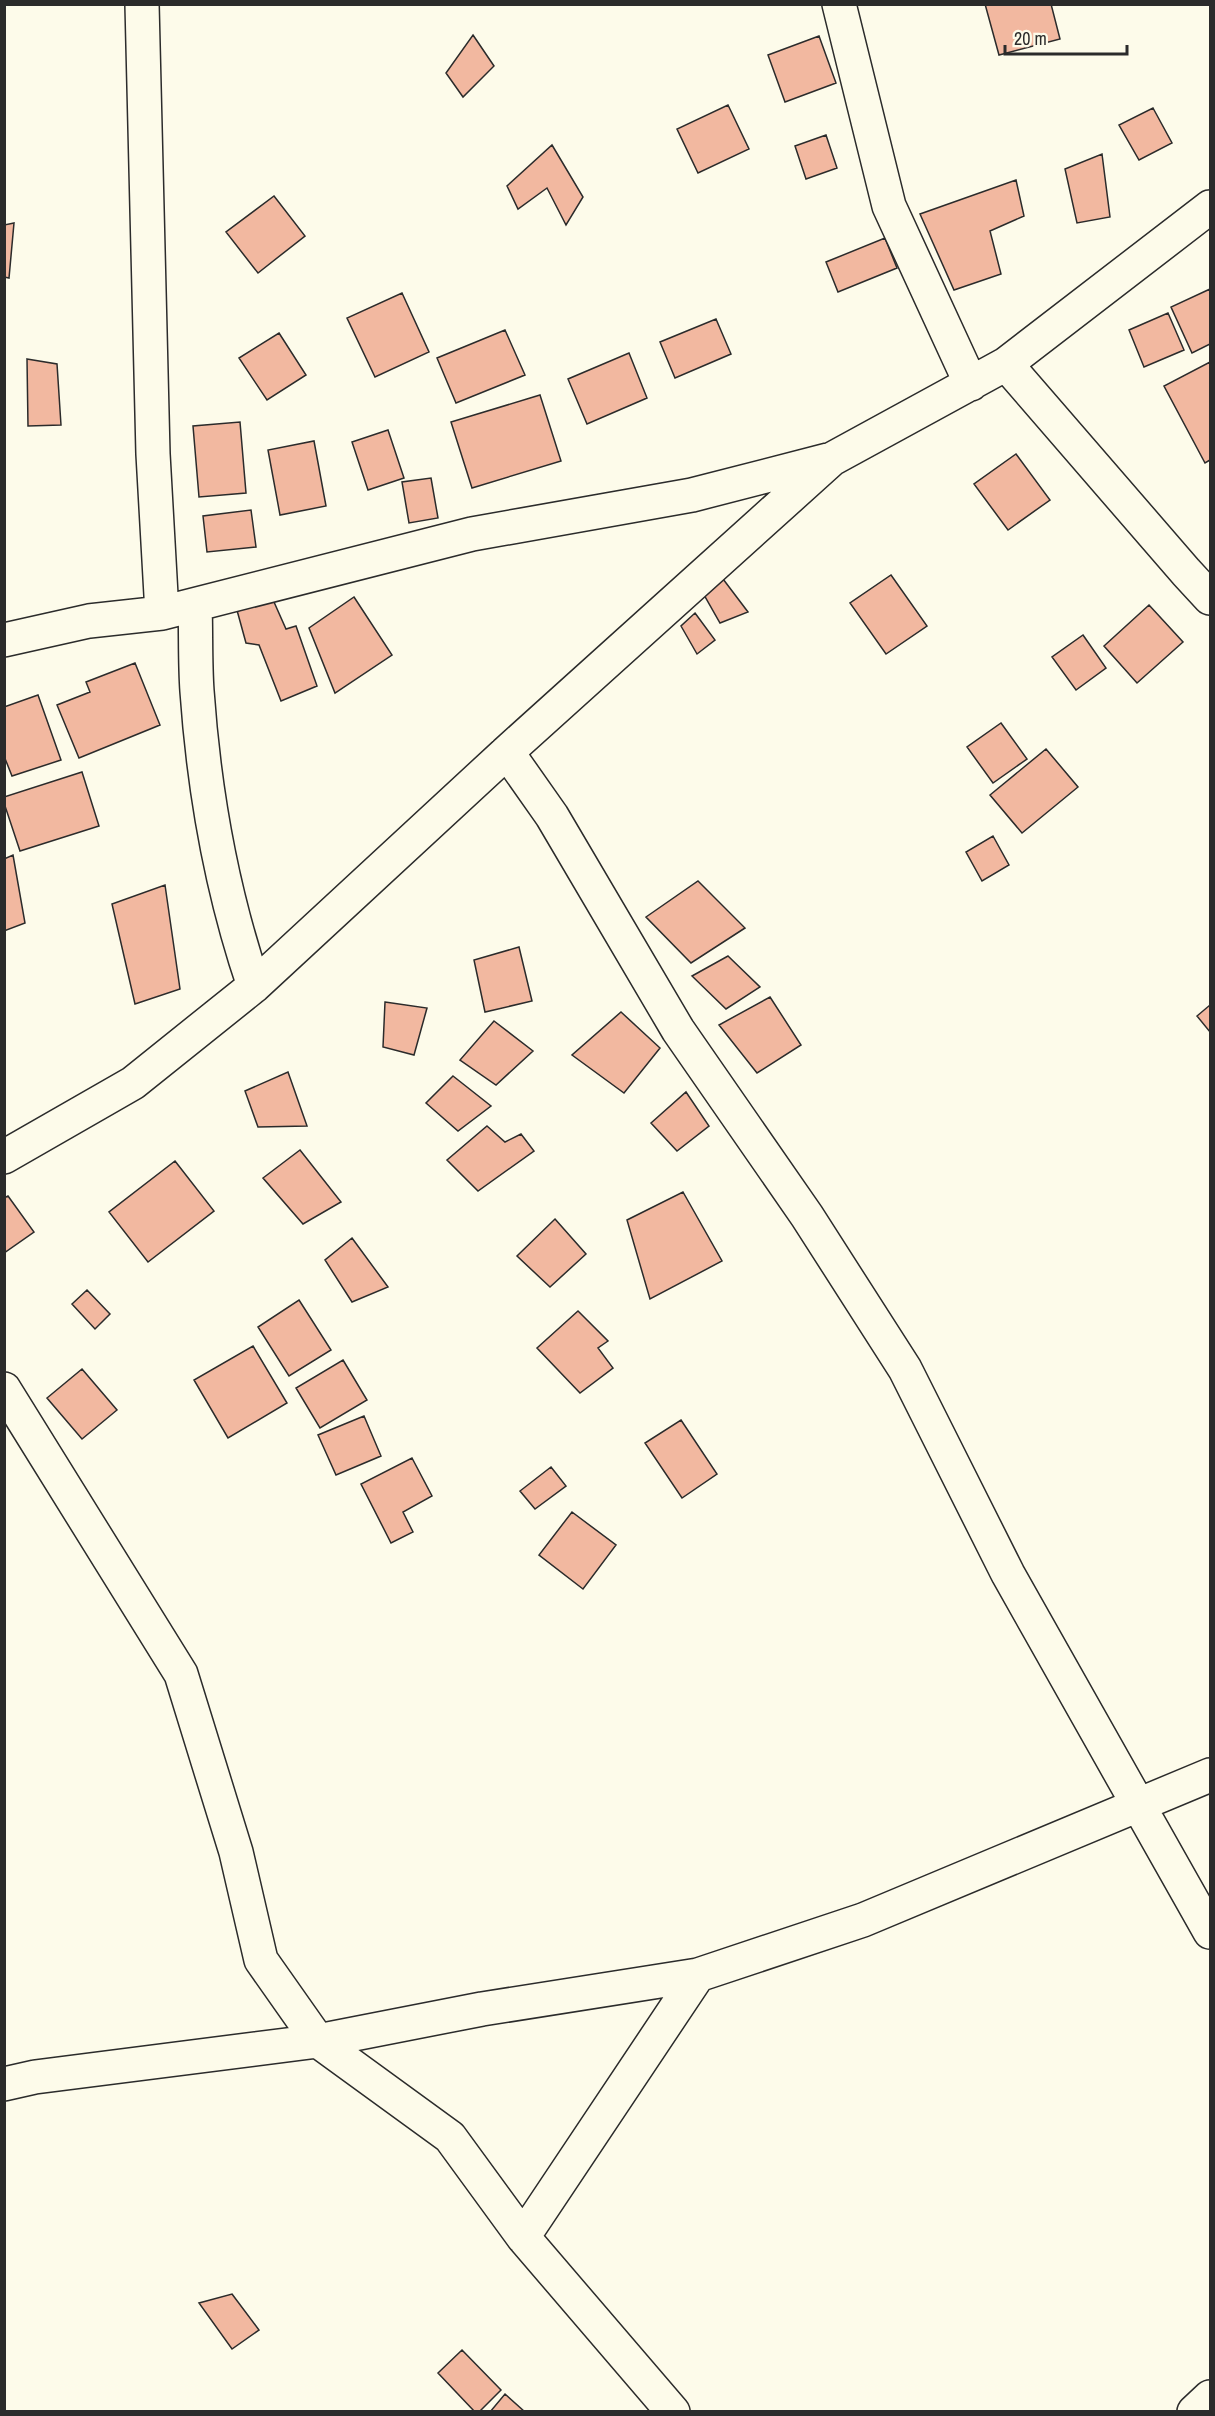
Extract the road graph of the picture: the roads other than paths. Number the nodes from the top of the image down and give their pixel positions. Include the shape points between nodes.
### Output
1 (142, 4) edge
2 (839, 4) edge
3 (1210, 207) edge
4 (1006, 364) junction
5 (971, 384) junction
6 (832, 459) junction
7 (1210, 598) edge
8 (195, 605) junction
9 (162, 613) junction
10 (4, 640) edge
11 (507, 752) junction
12 (254, 986) junction
13 (4, 1157) edge
14 (4, 1389) edge
15 (1210, 1775) edge
16 (1138, 1806) junction
17 (1210, 1932) edge
18 (698, 1975) junction
19 (318, 2041) junction
20 (4, 2084) edge
21 (523, 2236) junction
22 (1210, 2397) edge
23 (673, 2412) edge
24 (1194, 2412) edge

1 - 9 street via 153,454
2 - 5 street via 889,206
3 - 4 street
4 - 5 street
4 - 7 street
5 - 6 street
6 - 8 street via 692,495 472,534
6 - 11 street
8 - 9 street
8 - 12 street via 196,691 211,816 236,936
9 - 10 street via 89,621
11 - 12 street
11 - 16 street via 552,816 678,1030 807,1216 905,1369 1008,1574
12 - 13 street via 133,1083
14 - 19 street via 181,1674 236,1852 261,1960
15 - 16 street
16 - 17 street
16 - 18 street via 863,1920
18 - 19 street via 482,2009
18 - 21 street
19 - 20 street
19 - 21 street via 450,2137
21 - 23 street
22 - 24 street

